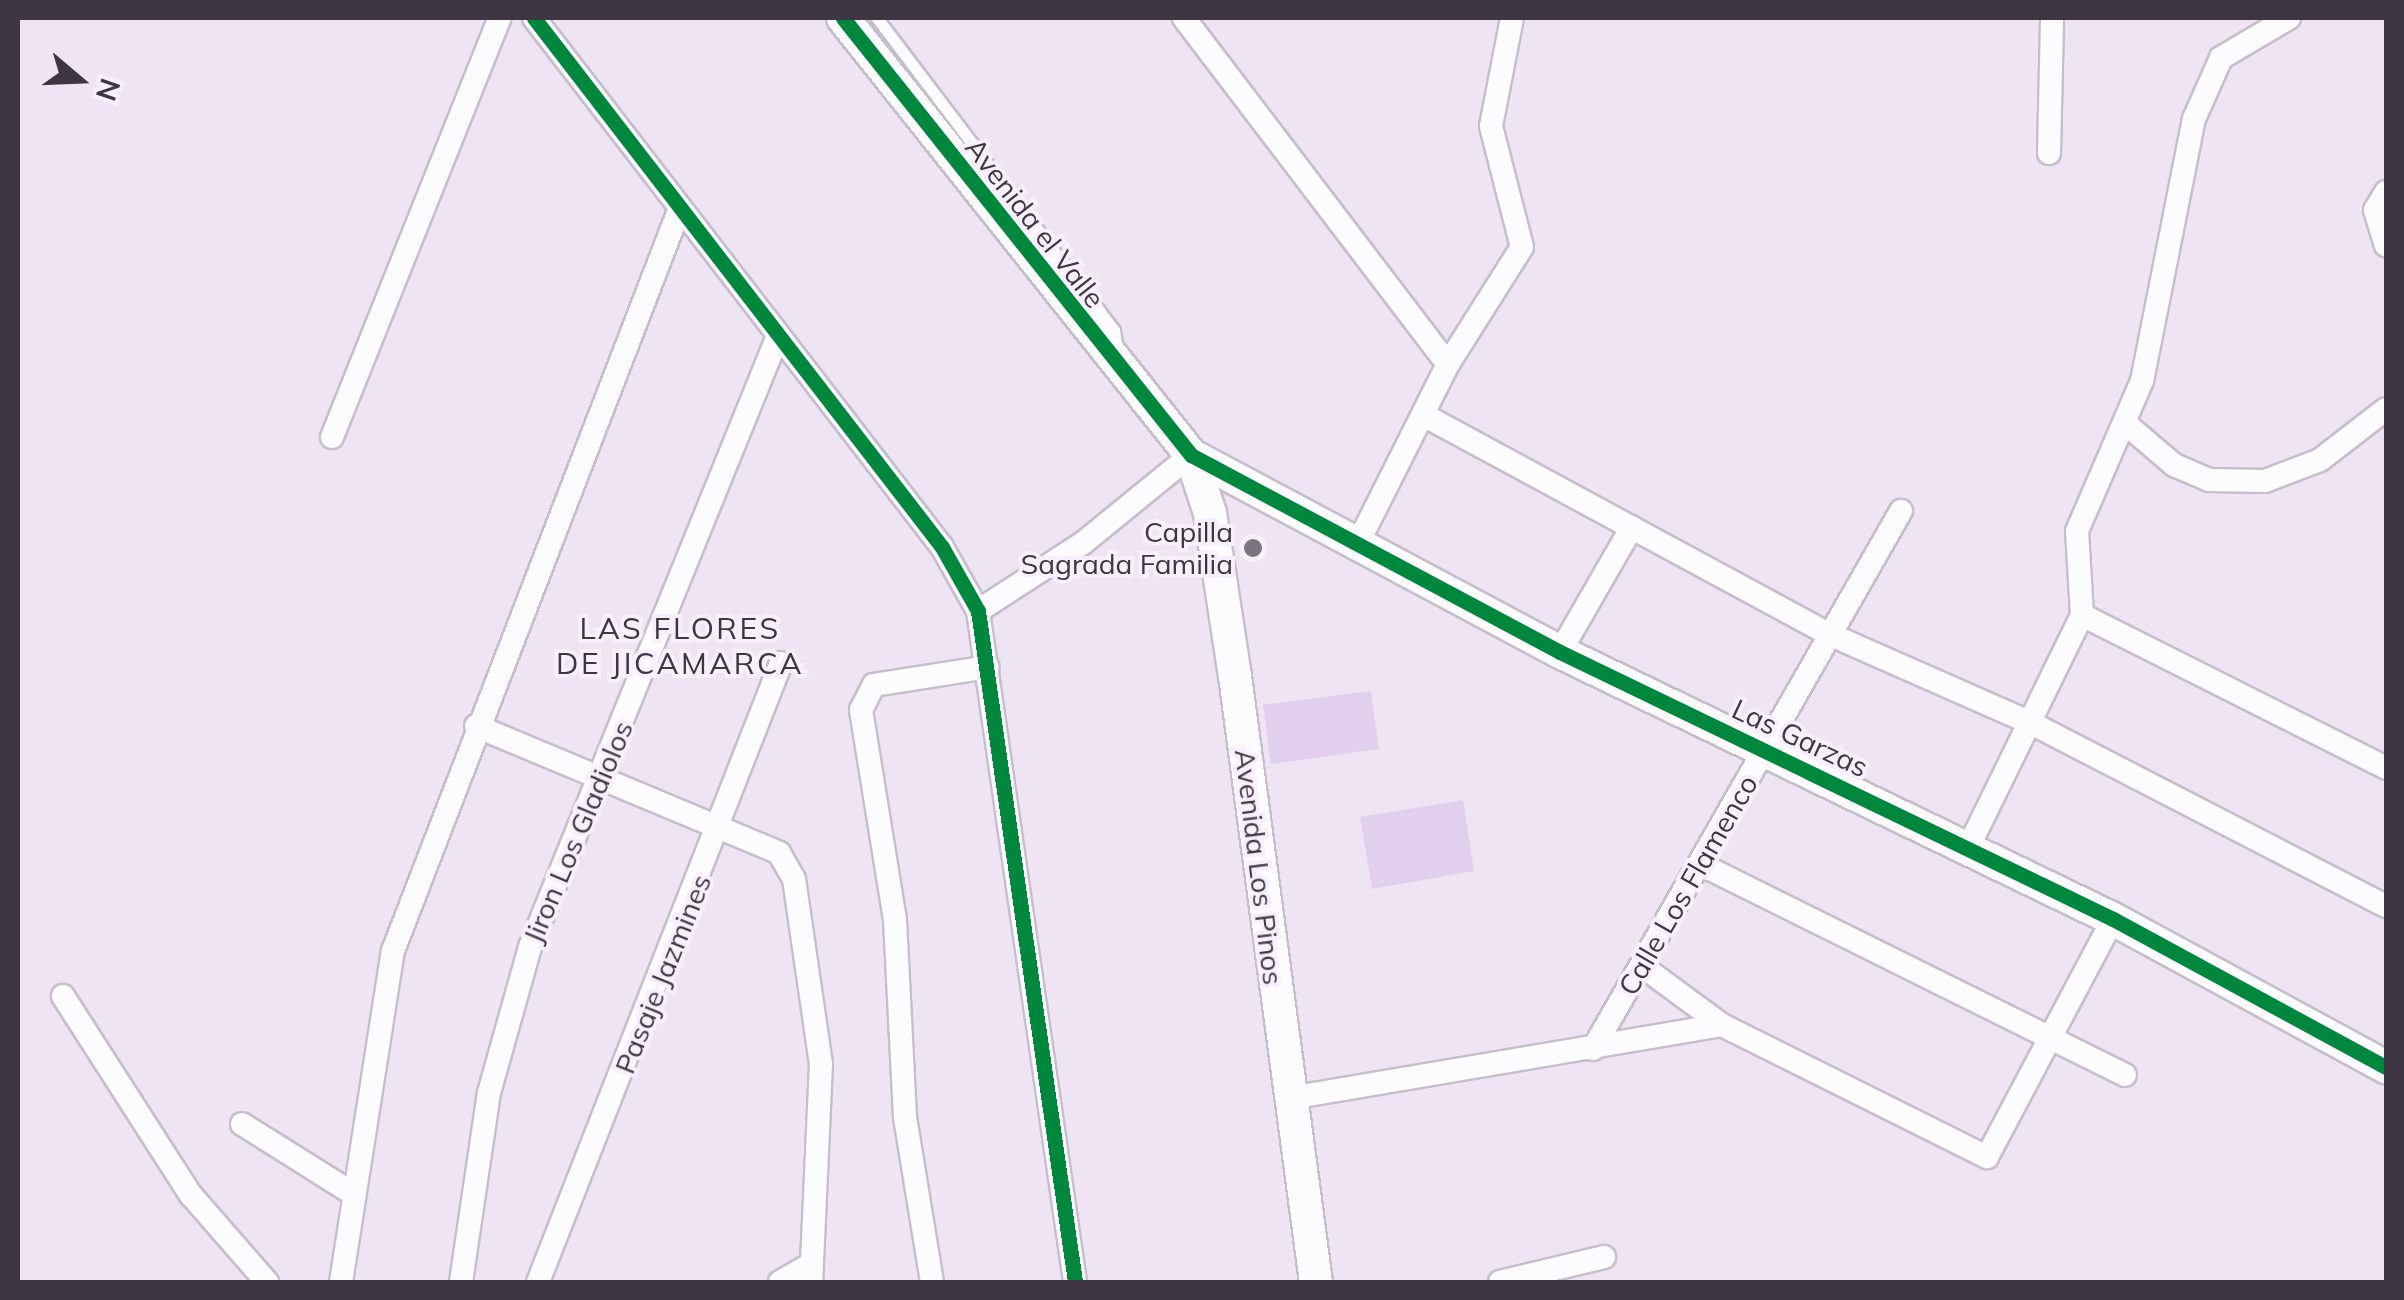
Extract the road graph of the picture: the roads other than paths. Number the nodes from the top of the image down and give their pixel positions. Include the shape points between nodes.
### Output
1 (500, 18) edge
2 (534, 18) edge
3 (843, 18) edge
4 (877, 18) edge
5 (1184, 18) edge
6 (1512, 18) edge
7 (2052, 18) edge
8 (2289, 18) edge
9 (2050, 153) dead end
10 (2386, 192) edge
11 (678, 213) junction
12 (2386, 245) edge
13 (776, 341) junction
14 (1448, 364) junction
15 (1123, 376) junction
16 (2386, 409) edge
17 (1429, 418) junction
18 (2126, 424) junction
19 (332, 437) dead end
20 (1191, 454) junction
21 (1901, 511) dead end
22 (1632, 527) junction
23 (1358, 543) junction
24 (978, 611) junction
25 (2082, 614) junction
26 (1828, 634) junction
27 (1560, 652) junction
28 (781, 662) dead end
29 (988, 667) junction
30 (2031, 722) junction
31 (476, 726) junction
32 (1766, 749) junction
33 (2386, 768) edge
34 (603, 773) junction
35 (724, 825) junction
36 (1969, 846) junction
37 (1702, 866) junction
38 (2386, 906) edge
39 (2112, 919) junction
40 (1642, 966) junction
41 (63, 996) dead end
42 (1722, 1026) junction
43 (2049, 1039) junction
44 (1592, 1050) junction
45 (2386, 1067) edge
46 (2125, 1075) dead end
47 (1290, 1098) junction
48 (242, 1124) dead end
49 (352, 1193) junction
50 (1604, 1257) dead end
51 (811, 1273) edge
52 (268, 1282) edge
53 (341, 1282) edge
54 (461, 1282) edge
55 (538, 1282) edge
56 (780, 1282) edge
57 (932, 1282) edge
58 (1075, 1282) edge
59 (1316, 1282) edge
60 (1500, 1282) edge

1 - 19 street
2 - 11 street
3 - 15 street, Avenida el Valle
4 - 15 lane via 1114,330
5 - 14 street
6 - 14 street via 1491,126 1522,248
7 - 9 street
8 - 18 street via 2222,58 2194,120
10 - 12 street via 2375,210
11 - 13 street
11 - 31 street
13 - 24 street via 942,547
13 - 34 street, Jiron Los Gladiolos
14 - 17 street
15 - 20 street, Avenida el Valle
16 - 18 street via 2320,460 2265,482 2210,480 2174,465
17 - 22 street
17 - 23 street
18 - 25 street via 2076,531
20 - 23 street, Las Garzas
20 - 24 street via 1083,543
20 - 47 street, Avenida Los Pinos via 1210,513 1236,676
21 - 26 street, Calle Los Flamenco
22 - 26 street
22 - 27 street
23 - 27 street, Las Garzas
24 - 29 street
25 - 30 street
25 - 33 street
26 - 30 street
26 - 32 street, Calle Los Flamenco
27 - 32 street, Las Garzas
28 - 35 street, Pasaje Jazmines
29 - 57 street via 874,685 862,710 895,920 904,1118
29 - 58 street
30 - 36 street
30 - 38 street
31 - 34 street
31 - 49 street via 393,951
32 - 36 street, Las Garzas
32 - 37 street, Calle Los Flamenco
34 - 35 street
34 - 54 street, Jiron Los Gladiolos via 505,1020
35 - 51 street via 778,853 794,879 822,1064
35 - 55 street, Pasaje Jazmines
36 - 39 street, Las Garzas
37 - 40 street, Calle Los Flamenco
37 - 43 street
39 - 43 street
39 - 45 street, Las Garzas
40 - 42 street
40 - 44 street, Calle Los Flamenco
41 - 52 street via 191,1195
42 - 43 street via 1986,1157
42 - 44 street
43 - 46 street
44 - 47 street
47 - 59 street, Avenida Los Pinos
48 - 49 street
49 - 53 street
50 - 60 street
51 - 56 street

